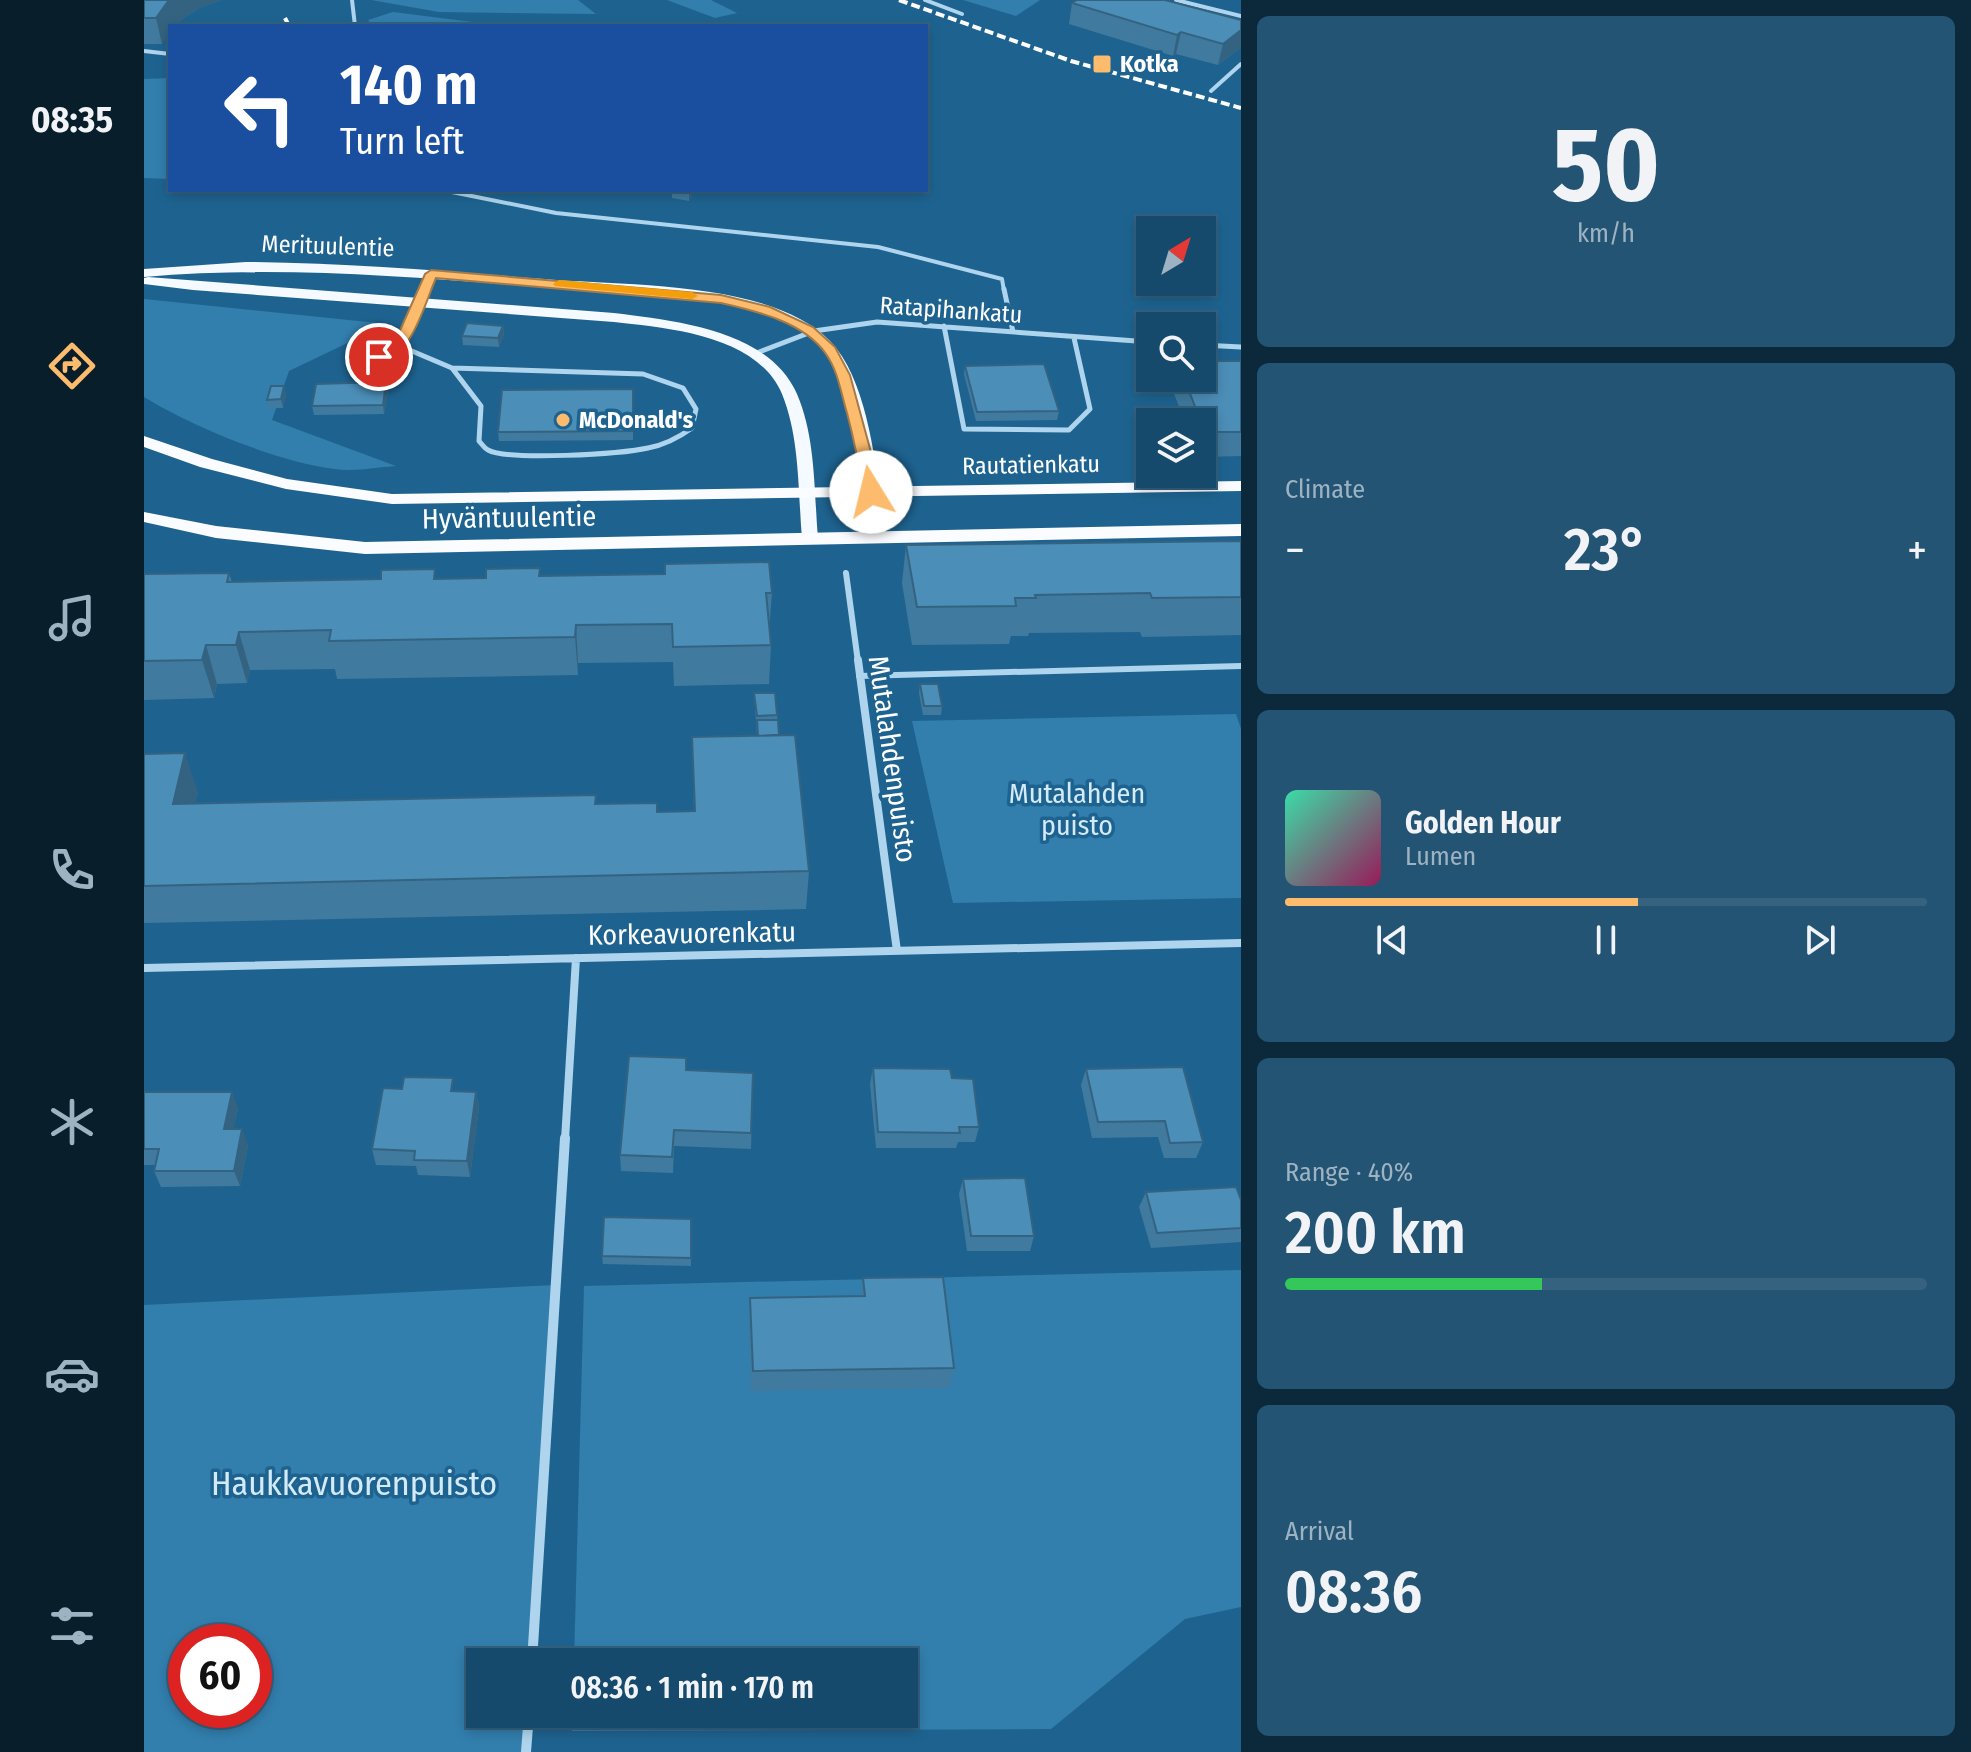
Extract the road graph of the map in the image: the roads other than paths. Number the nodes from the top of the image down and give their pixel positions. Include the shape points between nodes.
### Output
1 (352, 0) edge
2 (925, 0) edge
3 (1176, 0) edge
4 (962, 14) dead end
5 (1241, 16) edge
6 (355, 24) edge
7 (144, 51) edge
8 (168, 54) edge
9 (1241, 64) edge
10 (1211, 91) dead end
11 (452, 192) edge
12 (144, 273) edge
13 (431, 274) junction
14 (144, 281) edge
15 (419, 302) junction
16 (944, 326) junction
17 (808, 330) junction
18 (1013, 332) junction
19 (1074, 338) junction
20 (1136, 341) edge
21 (400, 346) junction
22 (1216, 346) edge
23 (1241, 347) edge
24 (754, 354) junction
25 (359, 368) dead end
26 (452, 368) junction
27 (144, 441) edge
28 (1241, 486) edge
29 (871, 492) junction
30 (806, 494) junction
31 (144, 517) edge
32 (1241, 530) edge
33 (878, 537) junction
34 (810, 539) junction
35 (846, 573) dead end
36 (1241, 666) edge
37 (859, 676) junction
38 (1241, 943) edge
39 (897, 951) junction
40 (576, 958) junction
41 (144, 968) edge
42 (533, 1648) edge
43 (528, 1728) edge
44 (526, 1752) edge

1 - 6 lane
2 - 4 lane
3 - 5 lane
7 - 8 lane
9 - 10 lane
11 - 18 lane via 556,213 878,247 1002,279
12 - 13 main road, Merituulentie via 207,267
13 - 15 lane
13 - 17 main road, Merituulentie via 721,299 766,309
14 - 15 main road, Merituulentie
15 - 21 lane
15 - 24 main road, Merituulentie via 677,326
16 - 17 lane, Ratapihankatu via 836,323
16 - 18 lane, Ratapihankatu
16 - 19 lane via 964,429 1069,430 1090,409
17 - 24 lane, Ratapihankatu
17 - 29 main road, Merituulentie via 830,350 844,375
18 - 19 lane, Ratapihankatu
19 - 20 lane, Ratapihankatu
21 - 25 lane
21 - 26 lane
22 - 23 lane
24 - 30 main road, Merituulentie via 781,379 792,404
26 - 26 lane via 481,406 479,441 501,453 635,452 664,446 692,425 696,407 689,392 643,374
27 - 30 highway, Hyväntuulentie via 286,484 392,499
28 - 29 highway, Rautatienkatu
29 - 30 highway, Hyväntuulentie
29 - 33 main road, Merituulentie
30 - 34 main road, Merituulentie
31 - 34 highway, Hyväntuulentie via 228,534 365,548
32 - 33 highway
33 - 34 highway, Hyväntuulentie
35 - 37 street, Mutalahdenpuisto
36 - 37 lane
37 - 39 street, Mutalahdenpuisto
38 - 39 street, Korkeavuorenkatu
39 - 40 street, Korkeavuorenkatu
40 - 41 street, Korkeavuorenkatu
40 - 42 street
43 - 44 street

